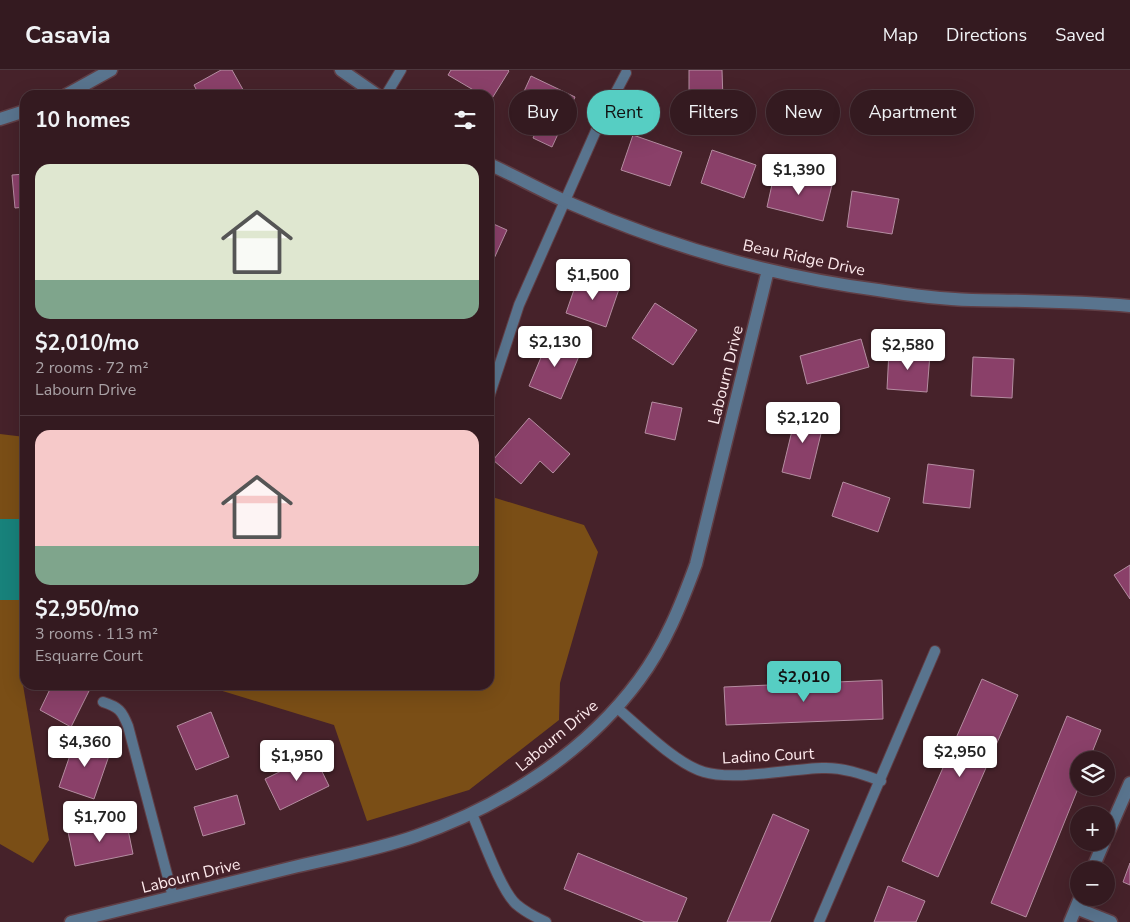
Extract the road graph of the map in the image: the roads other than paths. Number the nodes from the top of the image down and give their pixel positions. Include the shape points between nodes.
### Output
1 (111, 70) edge
2 (341, 70) edge
3 (402, 70) edge
4 (626, 73) dead end
5 (75, 90) edge
6 (370, 90) edge
7 (389, 90) edge
8 (20, 113) edge
9 (0, 119) edge
10 (494, 166) edge
11 (566, 201) junction
12 (768, 270) junction
13 (1130, 306) edge
14 (494, 382) edge
15 (935, 651) dead end
16 (103, 702) dead end
17 (616, 707) junction
18 (881, 781) junction
19 (1130, 783) edge
20 (472, 814) junction
21 (1115, 817) edge
22 (173, 897) junction
23 (1077, 906) edge
24 (1083, 906) edge
25 (71, 922) edge
26 (546, 922) edge
27 (819, 922) edge
28 (1070, 922) edge
29 (1111, 922) edge

1 - 5 street
2 - 6 street
3 - 7 lane
4 - 11 lane via 598,126
8 - 9 street
10 - 11 street, Beau Ridge Drive
11 - 12 street, Beau Ridge Drive via 694,249
11 - 14 lane via 519,304
12 - 13 street, Beau Ridge Drive via 887,291 969,300 1091,302
12 - 17 street, Labourn Drive via 696,564 680,608 659,649
15 - 18 lane
16 - 22 lane via 114,705 123,713 128,726
17 - 18 lane, Ladino Court via 682,762 705,772 729,775 824,768 846,770
17 - 20 street, Labourn Drive via 555,763 523,786
18 - 27 lane
19 - 21 street
20 - 22 street, Labourn Drive via 397,842
20 - 26 lane via 514,903
22 - 25 street, Labourn Drive
23 - 28 street
24 - 29 street

